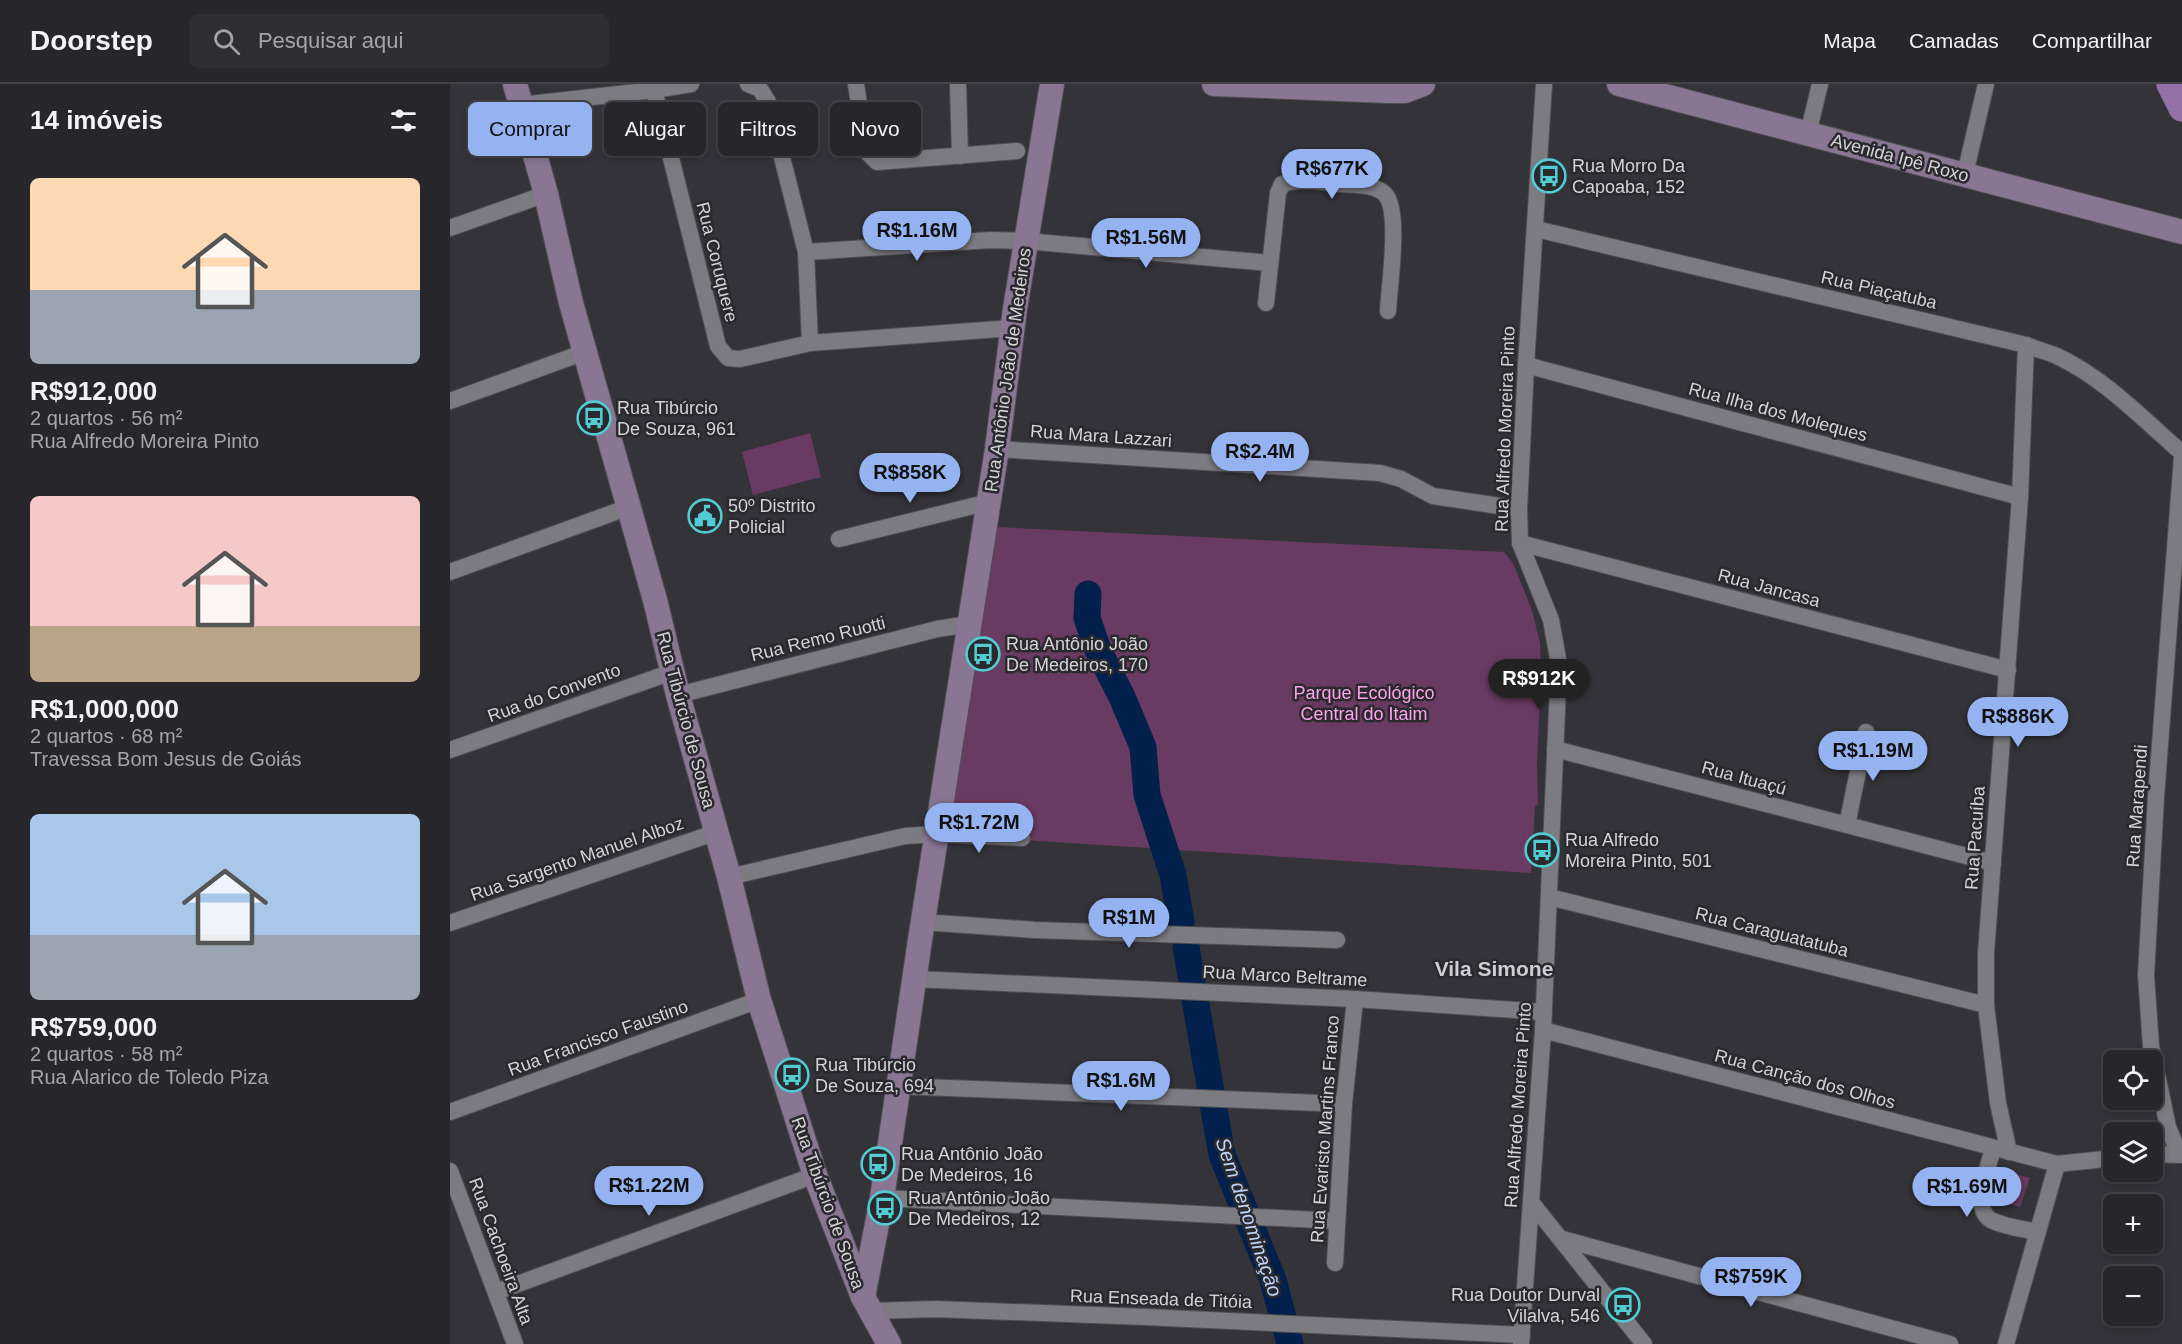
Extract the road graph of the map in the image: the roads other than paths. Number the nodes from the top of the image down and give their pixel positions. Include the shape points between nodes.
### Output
1 (691, 84) edge
2 (748, 84) edge
3 (856, 84) edge
4 (958, 84) edge
5 (1052, 84) edge
6 (1214, 84) edge
7 (1423, 84) edge
8 (1544, 84) edge
9 (1619, 84) edge
10 (1820, 84) edge
11 (1986, 84) edge
12 (2170, 84) edge
13 (1651, 88) edge
14 (654, 90) junction
15 (518, 95) edge
16 (2182, 108) edge
17 (1808, 134) junction
18 (1027, 150) junction
19 (960, 156) junction
20 (1965, 174) junction
21 (546, 194) junction
22 (450, 228) edge
23 (1536, 229) junction
24 (2182, 232) edge
25 (1026, 240) junction
26 (806, 252) junction
27 (1269, 263) junction
28 (1266, 303) dead end
29 (1388, 311) dead end
30 (1012, 328) junction
31 (810, 343) junction
32 (2026, 345) junction
33 (585, 352) junction
34 (1526, 365) junction
35 (450, 401) edge
36 (997, 449) junction
37 (2182, 455) edge
38 (2020, 497) junction
39 (989, 502) junction
40 (629, 507) junction
41 (1520, 509) junction
42 (839, 539) dead end
43 (1520, 543) junction
44 (450, 572) edge
45 (969, 624) junction
46 (2008, 670) junction
47 (672, 672) junction
48 (678, 695) junction
49 (1866, 732) dead end
50 (1555, 749) junction
51 (450, 750) edge
52 (1847, 825) junction
53 (717, 832) junction
54 (937, 834) junction
55 (1022, 838) dead end
56 (1993, 863) junction
57 (729, 877) junction
58 (1549, 897) junction
59 (923, 922) junction
60 (450, 923) edge
61 (1337, 940) dead end
62 (915, 979) junction
63 (1356, 999) junction
64 (759, 1000) junction
65 (1986, 1005) junction
66 (1544, 1012) junction
67 (1543, 1030) junction
68 (898, 1086) junction
69 (1344, 1104) junction
70 (450, 1112) edge
71 (2001, 1150) junction
72 (2163, 1154) edge
73 (2181, 1155) edge
74 (2103, 1159) edge
75 (2057, 1164) junction
76 (450, 1171) edge
77 (814, 1175) junction
78 (882, 1198) junction
79 (1531, 1202) junction
80 (1337, 1221) junction
81 (2038, 1232) junction
82 (1562, 1239) junction
83 (1335, 1263) dead end
84 (496, 1292) junction
85 (867, 1304) junction
86 (1521, 1340) edge
87 (515, 1344) edge
88 (887, 1344) edge
89 (1644, 1344) edge
90 (1950, 1344) edge
91 (2007, 1344) edge

1 - 14 street
2 - 26 street via 759,89 768,102
3 - 19 street via 865,144 872,159 877,162
4 - 19 street
5 - 18 street, Rua Antônio João de Medeiros
6 - 7 street via 1405,91
8 - 23 street, Rua Alfredo Moreira Pinto
9 - 13 street, Avenida Ipê Roxo
10 - 17 street
11 - 20 street
12 - 16 main road
13 - 17 street, Avenida Ipê Roxo
14 - 15 street
14 - 31 street, Rua Coruquere via 718,346 728,358 740,359
15 - 21 street, Rua Tibúrcio de Sousa
17 - 20 street, Avenida Ipê Roxo
18 - 19 street
18 - 25 street, Rua Antônio João de Medeiros
20 - 24 street, Avenida Ipê Roxo
21 - 22 street
21 - 33 street, Rua Tibúrcio de Sousa
23 - 32 street, Rua Piaçatuba
23 - 34 street, Rua Alfredo Moreira Pinto
25 - 26 street
25 - 27 street
25 - 30 street, Rua Antônio João de Medeiros
26 - 31 street
27 - 28 street
27 - 29 street via 1275,204 1282,184 1296,180 1372,187 1388,199 1394,222
30 - 31 street, Rua Coruquere
30 - 36 street, Rua Antônio João de Medeiros
32 - 37 street, Rua Piaçatuba via 2077,367 2113,392
32 - 38 street, Rua Pacuíba
33 - 35 street
33 - 40 street, Rua Tibúrcio de Sousa
34 - 38 street, Rua Ilha dos Moleques
34 - 41 street, Rua Alfredo Moreira Pinto
36 - 39 street, Rua Antônio João de Medeiros
36 - 41 street, Rua Mara Lazzari via 1380,473 1433,496
37 - 73 street, Rua Marapendi via 2146,975 2156,1078 2168,1127
38 - 46 street, Rua Pacuíba
39 - 42 street
39 - 45 street, Rua Antônio João de Medeiros
40 - 44 street
40 - 47 street, Rua Tibúrcio de Sousa
41 - 43 street, Rua Alfredo Moreira Pinto
43 - 46 street, Rua Jancasa
43 - 50 street, Rua Alfredo Moreira Pinto via 1551,620 1559,664
45 - 48 street, Rua Remo Ruotti
45 - 54 street, Rua Antônio João de Medeiros
46 - 56 street, Rua Pacuíba
47 - 48 street, Rua Tibúrcio de Sousa
47 - 51 street, Rua do Convento
48 - 53 street, Rua Tibúrcio de Sousa
49 - 52 street
50 - 52 street, Rua Ituaçú
50 - 58 street, Rua Alfredo Moreira Pinto
52 - 56 street, Rua Ituaçú
53 - 57 street, Rua Tibúrcio de Sousa
53 - 60 street, Rua Sargento Manuel Alboz
54 - 55 street
54 - 57 street via 905,836
54 - 59 street, Rua Antônio João de Medeiros
56 - 65 street, Rua Pacuíba
57 - 64 street, Rua Tibúrcio de Sousa
58 - 65 street, Rua Caraguatatuba
58 - 66 street, Rua Alfredo Moreira Pinto
59 - 61 street via 1035,930
59 - 62 street, Rua Antônio João de Medeiros
62 - 63 street, Rua Marco Beltrame
62 - 68 street, Rua Antônio João de Medeiros
63 - 66 street, Rua Marco Beltrame
63 - 69 street, Rua Evaristo Martins Franco
64 - 70 street, Rua Francisco Faustino
64 - 77 street, Rua Tibúrcio de Sousa
65 - 71 street, Rua Pacuíba
66 - 67 street, Rua Alfredo Moreira Pinto
67 - 71 street, Rua Canção dos Olhos
67 - 79 street, Rua Alfredo Moreira Pinto
68 - 69 street
68 - 78 street, Rua Antônio João de Medeiros
69 - 80 street, Rua Evaristo Martins Franco
71 - 75 street, Rua Canção dos Olhos
71 - 81 street via 1981,1196 1981,1208 1993,1221
72 - 73 street
74 - 75 street
75 - 81 street
76 - 84 street, Rua Cachoeira Alta
77 - 84 street
77 - 85 street, Rua Tibúrcio de Sousa
78 - 80 street
78 - 85 street, Rua Antônio João de Medeiros
79 - 82 street
79 - 86 street, Rua Alfredo Moreira Pinto
80 - 83 street, Rua Evaristo Martins Franco
81 - 91 street
82 - 89 street
82 - 90 street
84 - 87 street, Rua Cachoeira Alta
85 - 86 street, Rua Enseada de Titóia
85 - 88 street, Rua Tibúrcio de Sousa

